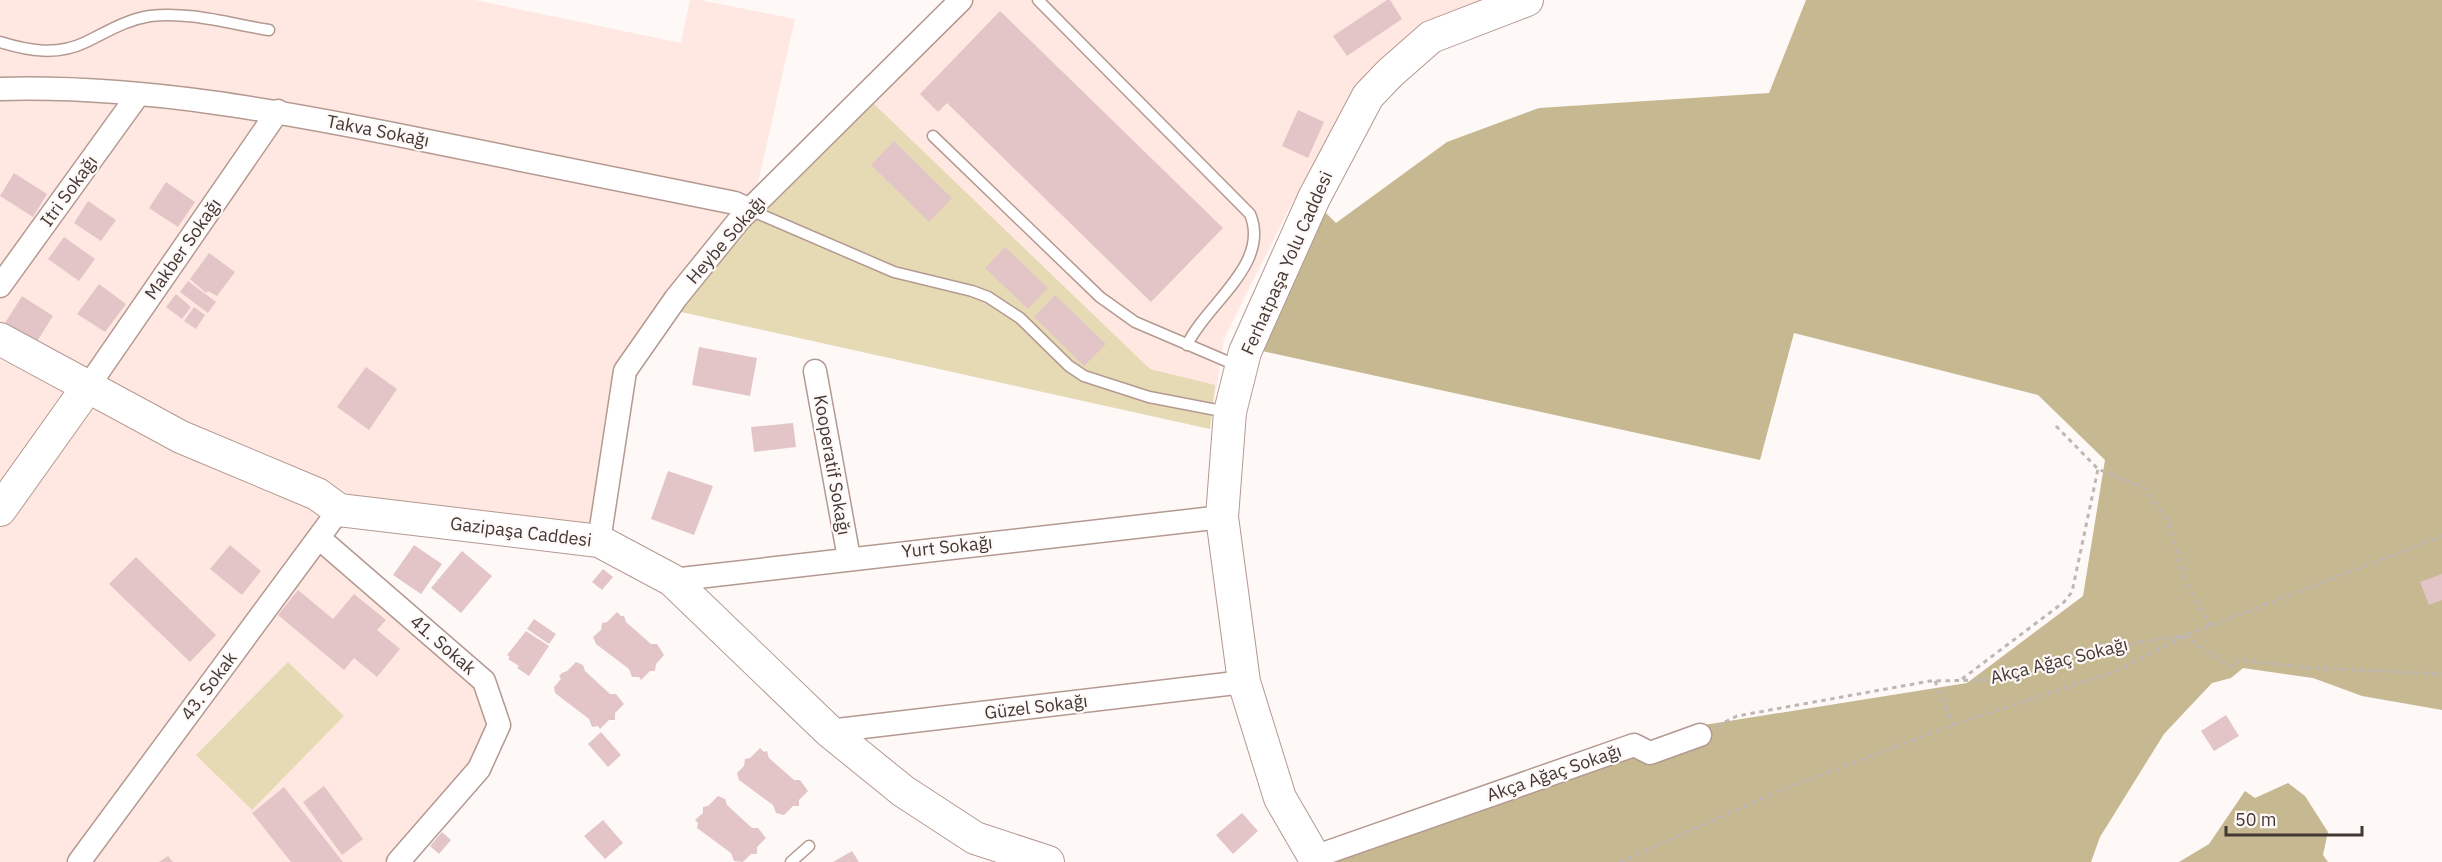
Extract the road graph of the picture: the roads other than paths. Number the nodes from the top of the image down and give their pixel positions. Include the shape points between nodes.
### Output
1 (961, 0) edge
2 (1038, 0) edge
3 (1527, 0) edge
4 (269, 30) dead end
5 (0, 42) edge
6 (0, 89) edge
7 (138, 95) junction
8 (278, 111) junction
9 (933, 136) dead end
10 (750, 210) junction
11 (0, 286) edge
12 (0, 339) edge
13 (1187, 345) junction
14 (1241, 367) junction
15 (815, 371) dead end
16 (87, 388) junction
17 (1230, 412) junction
18 (0, 510) edge
19 (339, 510) junction
20 (1222, 517) junction
21 (319, 538) junction
22 (599, 541) junction
23 (849, 558) junction
24 (672, 580) junction
25 (1244, 682) junction
26 (829, 731) junction
27 (1700, 735) road end
28 (809, 846) dead end
29 (1316, 860) edge
30 (79, 862) edge
31 (398, 862) edge
32 (791, 862) edge
33 (1048, 862) edge

1 - 10 street, Heybe Sokağı
2 - 13 lane via 1250,214 1254,231 1248,261 1196,327
3 - 14 street, Ferhatpaşa Yolu Caddesi via 1431,37 1368,96 1314,198
4 - 5 lane via 165,15 125,22 86,42 58,50 33,51
6 - 7 street, Takva Sokağı
7 - 8 street, Takva Sokağı
7 - 11 street, Itri Sokağı
8 - 10 street, Takva Sokağı via 735,203
8 - 16 street, Makber Sokağı
9 - 13 lane via 1100,297 1135,322
10 - 17 lane via 894,272 988,297 1020,318 1084,376 1149,398
10 - 22 street, Heybe Sokağı via 676,298 625,371
12 - 16 street, Gazipaşa Caddesi
13 - 14 lane
14 - 17 street, Ferhatpaşa Yolu Caddesi
15 - 23 street, Kooperatif Sokağı
16 - 18 street
16 - 19 street, Gazipaşa Caddesi via 181,437 317,494
17 - 20 street, Ferhatpaşa Yolu Caddesi
19 - 21 street, 43. Sokak
19 - 22 street, Gazipaşa Caddesi
20 - 23 street, Yurt Sokağı
20 - 25 street, Ferhatpaşa Yolu Caddesi
21 - 30 street, 43. Sokak
21 - 31 street, 41. Sokak via 484,681 499,725 479,769
22 - 24 street, Gazipaşa Caddesi
23 - 24 street, Yurt Sokağı
24 - 26 street, Gazipaşa Caddesi
25 - 26 street, Güzel Sokağı
25 - 29 street, Ferhatpaşa Yolu Caddesi via 1280,798
26 - 33 street, Gazipaşa Caddesi via 903,791 975,838
27 - 29 street, Akça Ağaç Sokağı via 1650,753 1634,745
28 - 32 lane

